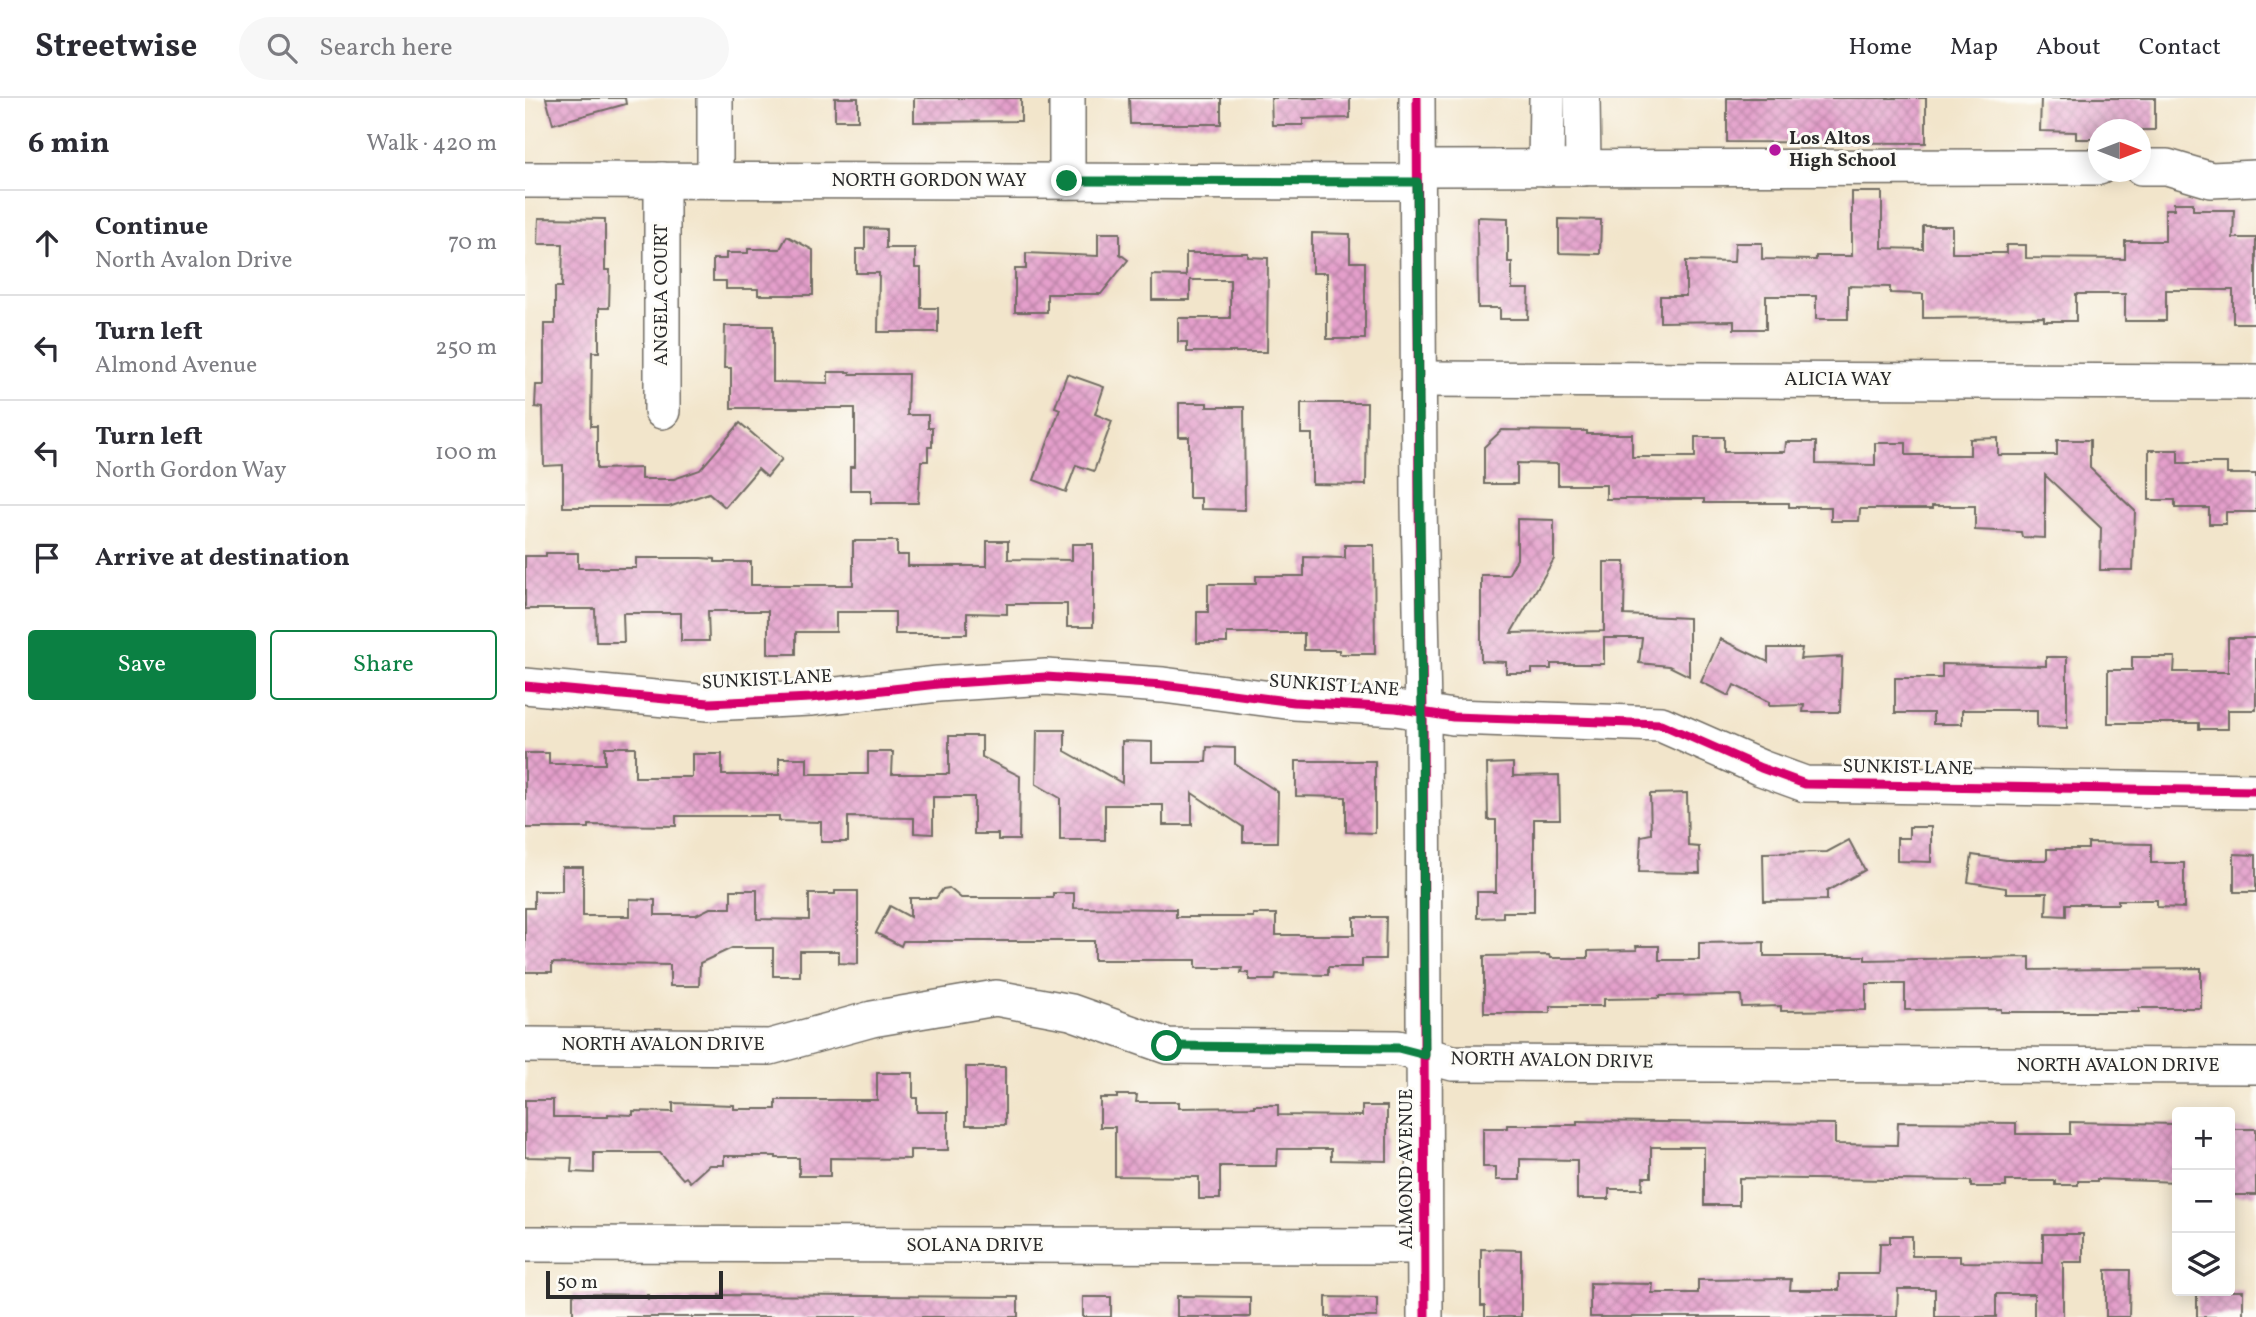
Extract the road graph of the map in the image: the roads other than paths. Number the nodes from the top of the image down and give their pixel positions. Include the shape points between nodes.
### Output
1 (715, 98) edge
2 (1067, 98) edge
3 (1417, 98) edge
4 (1547, 98) edge
5 (1582, 98) edge
6 (2088, 167) edge
7 (2151, 167) edge
8 (1546, 168) junction
9 (1583, 168) junction
10 (1417, 175) junction
11 (2256, 178) edge
12 (525, 180) edge
13 (662, 180) junction
14 (715, 180) junction
15 (1067, 181) junction
16 (1420, 379) junction
17 (2256, 382) edge
18 (662, 411) dead end
19 (525, 686) edge
20 (1423, 711) junction
21 (2256, 792) edge
22 (525, 1045) edge
23 (1425, 1055) junction
24 (2256, 1066) edge
25 (525, 1244) edge
26 (1424, 1246) junction
27 (1425, 1317) edge

1 - 14 street
2 - 15 street
3 - 10 street, ALMOND AVENUE
4 - 8 street
5 - 9 street
6 - 9 street, NORTH GORDON WAY
7 - 11 street via 2211,180
8 - 9 street, NORTH GORDON WAY
8 - 10 street, NORTH GORDON WAY
10 - 15 street, NORTH GORDON WAY
10 - 16 street, ALMOND AVENUE
12 - 13 street, NORTH GORDON WAY
13 - 14 street, NORTH GORDON WAY
13 - 18 street, ANGELA COURT
14 - 15 street, NORTH GORDON WAY
16 - 17 street, ALICIA WAY
16 - 20 street, ALMOND AVENUE
19 - 20 street, SUNKIST LANE via 709,703 1046,677
20 - 21 street, SUNKIST LANE via 1453,717 1661,724 1805,784
20 - 23 street, ALMOND AVENUE
22 - 23 street, NORTH AVALON DRIVE via 770,1047 871,1019 996,998 1071,1012 1167,1046 1398,1048
23 - 24 street, NORTH AVALON DRIVE via 1453,1063
23 - 26 street, ALMOND AVENUE
25 - 26 street, SOLANA DRIVE
26 - 27 street, ALMOND AVENUE

